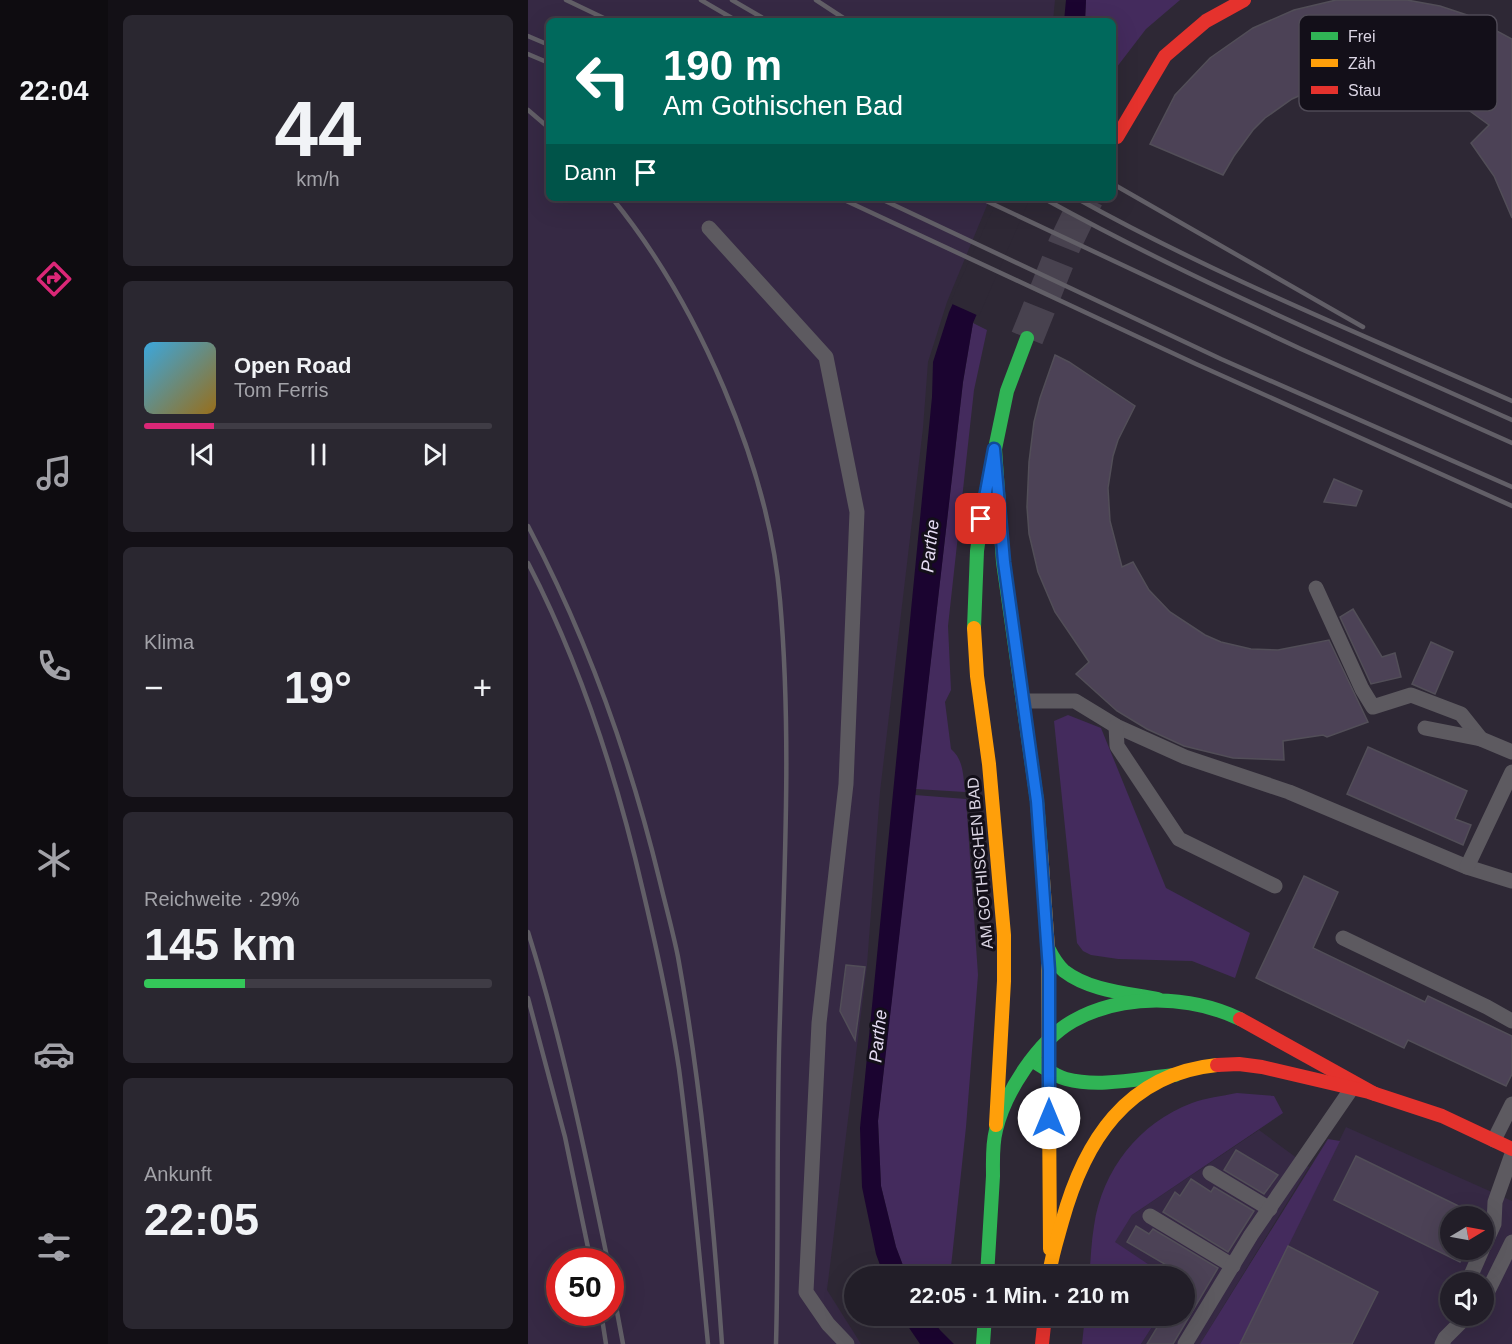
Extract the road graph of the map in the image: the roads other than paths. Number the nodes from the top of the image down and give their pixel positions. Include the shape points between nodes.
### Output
1 (1244, 0) edge
2 (1218, 6) edge
3 (1117, 137) dead end
4 (709, 228) dead end
5 (1028, 338) tunnel mouth
6 (994, 449) junction
7 (1316, 588) dead end
8 (1024, 702) junction
9 (1116, 726) junction
10 (1425, 728) dead end
11 (1481, 739) junction
12 (1512, 752) edge
13 (1512, 772) edge
14 (1467, 867) junction
15 (1512, 881) edge
16 (1275, 886) dead end
17 (1343, 938) dead end
18 (1048, 948) junction
19 (1164, 1000) junction
20 (1512, 1021) edge
21 (1002, 1022) junction
22 (1049, 1042) junction
23 (1032, 1060) junction
24 (1049, 1071) junction
25 (1175, 1075) junction
26 (1352, 1088) junction
27 (1375, 1094) junction
28 (1512, 1104) edge
29 (995, 1132) junction
30 (1494, 1140) junction
31 (1512, 1149) edge
32 (1512, 1154) edge
33 (1210, 1173) dead end
34 (1270, 1209) junction
35 (1150, 1216) dead end
36 (1494, 1224) edge
37 (1512, 1242) edge
38 (988, 1266) edge
39 (1050, 1266) edge
40 (1051, 1266) edge
41 (1233, 1266) junction
42 (1494, 1279) edge
43 (984, 1326) edge
44 (1044, 1326) edge
45 (1457, 1326) edge
46 (847, 1344) edge
47 (983, 1344) edge
48 (1042, 1344) edge
49 (1185, 1344) edge
50 (1442, 1344) edge

1 - 2 main road
2 - 3 main road via 1165,56
4 - 46 lane via 826,357 857,512 846,784 819,1023 806,1292
5 - 6 main road, AM GOTHISCHEN BAD via 1007,391
6 - 8 main road, AM GOTHISCHEN BAD via 1004,562
6 - 21 main road, AM GOTHISCHEN BAD via 977,551 974,624 1001,894
7 - 11 lane via 1373,707 1411,695 1461,714
8 - 9 lane via 1075,701
8 - 18 main road, AM GOTHISCHEN BAD via 1037,801
9 - 14 lane via 1185,757 1289,792
9 - 16 lane via 1117,746 1179,839
10 - 11 lane
11 - 12 lane
13 - 14 lane
14 - 15 lane
17 - 20 lane
18 - 19 main road via 1063,970 1082,980
18 - 22 main road, AM GOTHISCHEN BAD
19 - 22 main road via 1130,1004 1083,1017 1064,1027
19 - 27 main road via 1204,1006 1234,1017
21 - 23 main road
21 - 29 main road, AM GOTHISCHEN BAD
22 - 23 main road
22 - 24 main road, AM GOTHISCHEN BAD
23 - 24 main road
23 - 29 main road via 1014,1084
24 - 25 main road via 1075,1080
24 - 39 main road, AM GOTHISCHEN BAD
25 - 26 main road via 1233,1064
25 - 40 main road via 1128,1102 1091,1147 1077,1176
26 - 27 main road
26 - 34 lane
27 - 30 main road
28 - 30 lane
29 - 38 main road, AM GOTHISCHEN BAD
30 - 31 main road
32 - 36 lane via 1495,1202
33 - 34 lane
34 - 41 lane
35 - 41 lane
37 - 42 lane
41 - 49 lane
43 - 47 main road
44 - 48 main road
45 - 50 lane

